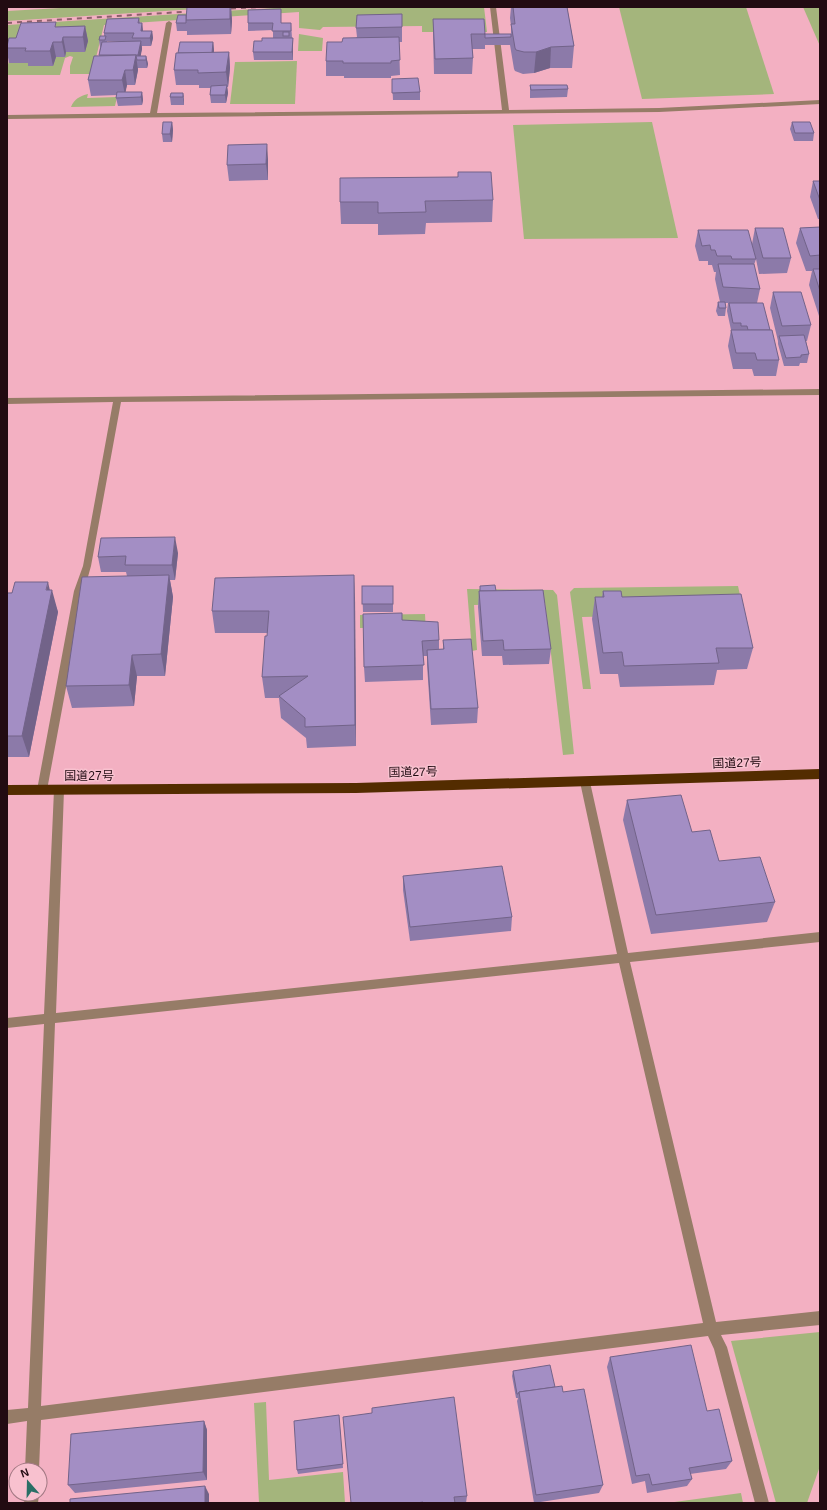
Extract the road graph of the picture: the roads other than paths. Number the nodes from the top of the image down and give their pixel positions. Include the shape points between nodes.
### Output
1 (493, 7) edge
2 (169, 23) dead end
3 (820, 102) edge
4 (506, 112) junction
5 (153, 116) junction
6 (7, 117) edge
7 (820, 392) edge
8 (117, 400) junction
9 (7, 401) edge
10 (820, 774) edge
11 (585, 782) junction
12 (7, 790) edge
13 (42, 790) junction
14 (59, 790) junction
15 (820, 937) edge
16 (623, 957) junction
17 (50, 1019) junction
18 (7, 1023) edge
19 (820, 1318) edge
20 (711, 1329) junction
21 (34, 1413) junction
22 (7, 1417) edge
23 (32, 1462) edge
24 (762, 1503) edge

1 - 4 street
2 - 5 street
3 - 4 street via 659,110
4 - 5 street
5 - 6 street
7 - 8 street
8 - 9 street
8 - 13 street
10 - 11 highway, 国道27号
11 - 14 highway, 国道27号 via 356,788
11 - 16 street
12 - 13 highway, 国道27号
13 - 14 highway, 国道27号
14 - 17 street
15 - 16 street
16 - 17 street
16 - 20 street
17 - 18 street
17 - 21 street
19 - 20 street
20 - 21 street
20 - 24 street via 720,1347
21 - 22 street
21 - 23 street

